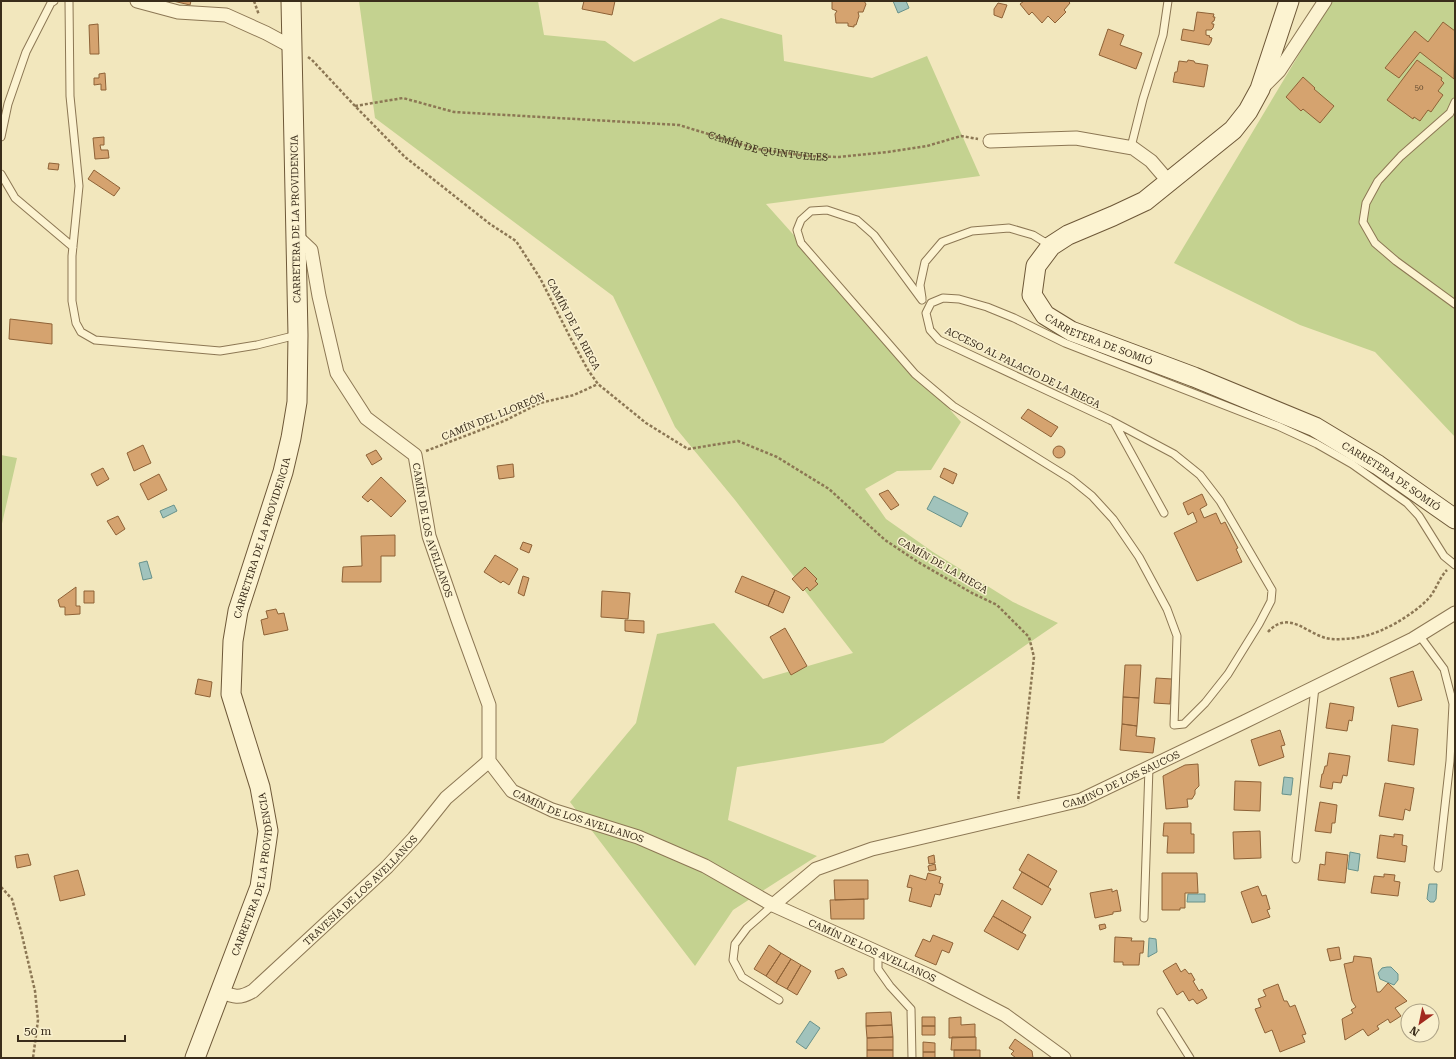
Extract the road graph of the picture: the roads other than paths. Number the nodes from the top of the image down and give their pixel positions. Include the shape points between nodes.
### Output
1 (54, 1) edge
2 (69, 1) edge
3 (137, 1) edge
4 (291, 1) edge
5 (1168, 1) edge
6 (1289, 1) edge
7 (1325, 1) edge
8 (292, 47) junction
9 (1260, 89) junction
10 (1455, 102) edge
11 (1, 136) edge
12 (990, 141) road end
13 (1131, 147) junction
14 (1, 174) edge
15 (1169, 182) junction
16 (295, 235) junction
17 (1051, 246) junction
18 (73, 247) junction
19 (922, 300) junction
20 (1455, 304) edge
21 (928, 308) junction
22 (298, 335) junction
23 (1115, 424) junction
24 (1164, 513) dead end
25 (1455, 518) edge
26 (1454, 565) edge
27 (1455, 613) edge
28 (1419, 635) junction
29 (1315, 687) junction
30 (489, 761) junction
31 (1149, 767) junction
32 (1296, 859) dead end
33 (1438, 868) dead end
34 (773, 905) junction
35 (1144, 918) dead end
36 (878, 952) junction
37 (220, 991) junction
38 (779, 1000) dead end
39 (1161, 1012) dead end
40 (195, 1058) edge
41 (912, 1058) edge
42 (1064, 1058) edge
43 (1190, 1058) edge

1 - 11 lane via 50,3 26,52 8,104
2 - 18 lane via 70,96 79,186
3 - 8 street via 178,12 226,15
4 - 8 street, CARRETERA DE LA PROVIDENCIA
5 - 13 lane via 1163,35
6 - 9 street, CARRETERA DE SOMIÓ
7 - 9 street via 1279,71
8 - 16 street, CARRETERA DE LA PROVIDENCIA
9 - 15 street, CARRETERA DE SOMIÓ via 1248,111 1233,130
10 - 20 lane via 1450,113 1400,156 1378,181 1366,203 1363,222 1374,244
12 - 13 street via 1076,138
13 - 15 street via 1151,161
14 - 18 lane via 15,198
15 - 17 street, CARRETERA DE SOMIÓ via 1145,201 1068,235
16 - 22 street, CARRETERA DE LA PROVIDENCIA
16 - 30 street, CAMÍN DE LOS AVELLANOS via 311,250 337,373 366,418 416,455 429,536 489,705
17 - 19 lane via 1033,235 1009,228 972,231 942,242 925,262 920,284
17 - 25 street, CARRETERA DE SOMIÓ via 1036,266 1032,295 1045,315 1071,330 1315,426 1378,465
18 - 22 lane via 72,301 76,323 81,332 95,340 220,351
19 - 21 lane
19 - 23 lane, ACCESO AL PALACIO DE LA RIEGA via 874,235 856,220 827,210 811,211 801,220 797,230 800,243 915,374 953,406 1071,480 1092,496 1113,519 1139,557 1167,609 1177,636 1174,725 1184,724 1228,674 1259,624 1271,601 1272,590 1220,501 1200,476 1174,454
21 - 23 lane, ACCESO AL PALACIO DE LA RIEGA via 926,313 930,330 939,340
21 - 26 lane via 931,302 944,298 959,299 987,307 1065,343 1278,426 1317,444 1352,464 1407,503 1419,516 1444,556
22 - 37 street, CARRETERA DE LA PROVIDENCIA via 297,402 291,438 283,472 238,611 233,641 231,694 260,787 268,830 260,887
23 - 24 lane
27 - 28 street, CAMINO DE LOS SAUCOS
28 - 29 street, CAMINO DE LOS SAUCOS
28 - 33 lane via 1444,669 1453,704 1450,761
29 - 31 street, CAMINO DE LOS SAUCOS
29 - 32 lane
30 - 34 street, CAMÍN DE LOS AVELLANOS via 512,791 552,810 638,837 705,866
30 - 37 street, TRAVESÍA DE LOS AVELLANOS via 446,798 387,867 253,991 244,996 233,997
31 - 34 street, CAMINO DE LOS SAUCOS via 1080,800 872,849 816,869
31 - 35 lane
34 - 36 street, CAMÍN DE LOS AVELLANOS
34 - 38 lane via 747,928 735,944 733,960 742,977
36 - 41 lane via 878,968 911,1009
36 - 42 street, CAMÍN DE LOS AVELLANOS via 1005,1016
37 - 40 street, CARRETERA DE LA PROVIDENCIA
39 - 43 lane

